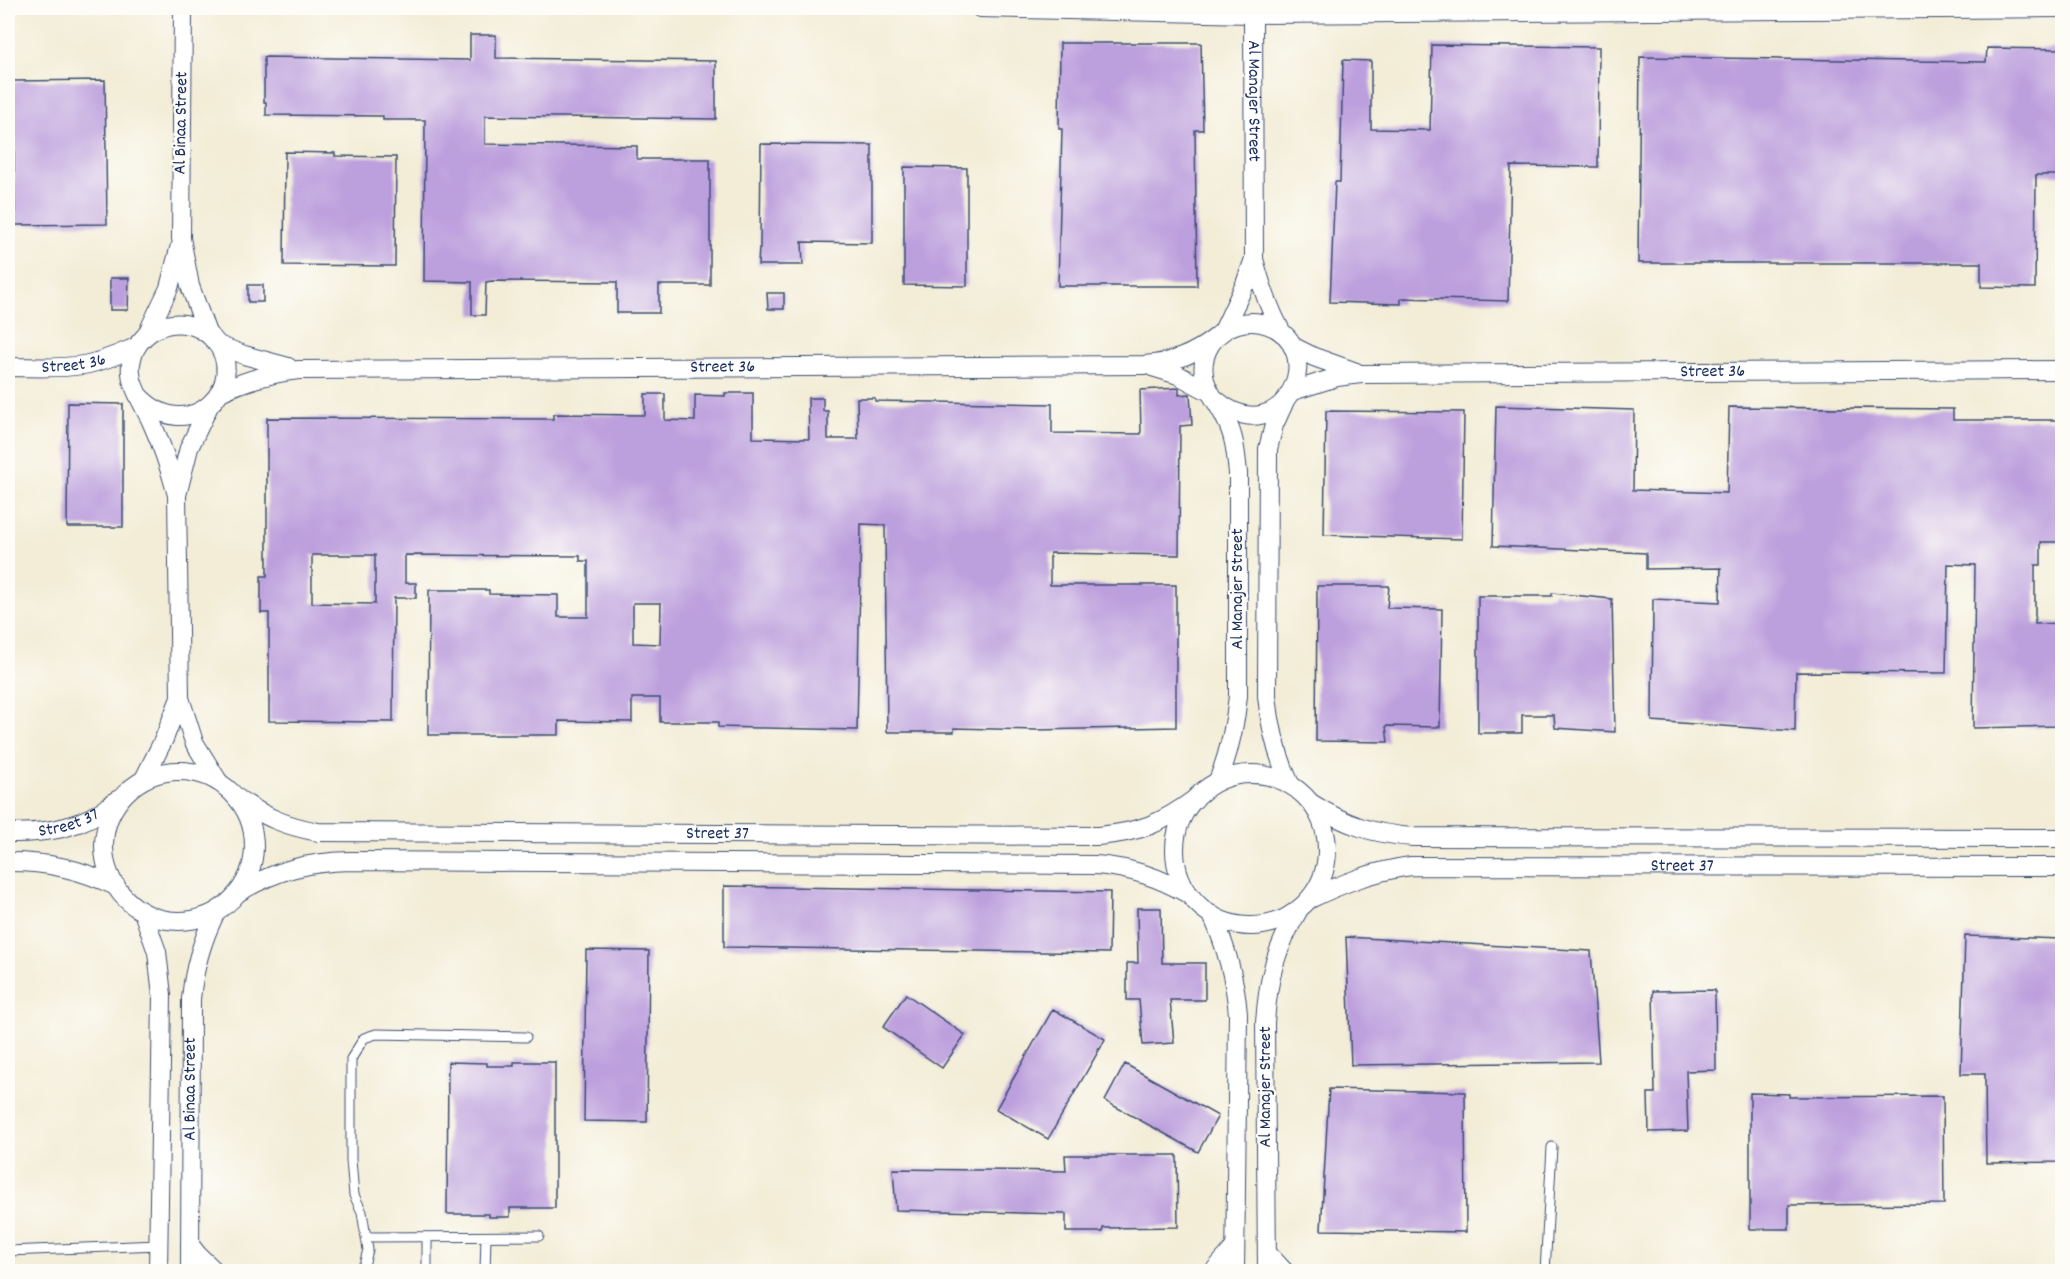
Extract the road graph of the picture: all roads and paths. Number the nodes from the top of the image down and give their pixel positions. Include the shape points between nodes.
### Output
1 (183, 8) edge
2 (980, 8) edge
3 (2062, 9) edge
4 (1253, 14) junction
5 (181, 238) junction
6 (1254, 259) junction
7 (1219, 334) junction
8 (213, 339) junction
9 (1287, 340) junction
10 (142, 341) junction
11 (1144, 365) junction
12 (8, 367) edge
13 (2062, 369) edge
14 (299, 370) junction
15 (1361, 374) junction
16 (138, 394) junction
17 (1212, 396) junction
18 (1288, 397) junction
19 (215, 398) junction
20 (177, 495) junction
21 (180, 698) junction
22 (144, 779) junction
23 (218, 781) junction
24 (1218, 781) junction
25 (1290, 784) junction
26 (123, 795) junction
27 (237, 798) junction
28 (1195, 798) junction
29 (1311, 804) junction
30 (8, 833) edge
31 (2062, 838) edge
32 (8, 862) edge
33 (2062, 867) edge
34 (116, 886) junction
35 (239, 892) junction
36 (1190, 895) junction
37 (1305, 905) junction
38 (143, 912) junction
39 (216, 912) junction
40 (1212, 915) junction
41 (526, 1037) dead end
42 (1552, 1147) dead end
43 (539, 1236) dead end
44 (367, 1237) junction
45 (486, 1237) junction
46 (427, 1238) junction
47 (159, 1245) junction
48 (190, 1245) junction
49 (1235, 1247) junction
50 (8, 1251) edge
51 (1267, 1262) edge
52 (158, 1272) edge
53 (190, 1272) edge
54 (216, 1272) edge
55 (357, 1272) edge
56 (427, 1272) edge
57 (485, 1272) edge
58 (1213, 1272) edge
59 (1235, 1272) edge
60 (1285, 1272) edge
61 (1545, 1272) edge

1 - 5 street, Al Binaa Street
2 - 4 street
3 - 4 street
4 - 6 street, Al Manajer Street
5 - 8 street, Al Binaa Street via 190,286
5 - 10 street, Al Binaa Street via 169,288
6 - 7 street, Al Manajer Street
6 - 9 street, Al Manajer Street via 1267,302
7 - 9 street via 1237,323 1253,321 1269,325
7 - 11 street, Street 36 via 1190,355
7 - 17 street via 1207,350 1204,364
8 - 10 street via 193,325 177,322 160,326
8 - 14 street, Street 36 via 271,364
8 - 19 street via 225,360 225,376
9 - 15 street, Street 36 via 1322,360
9 - 18 street via 1297,360 1298,376
10 - 12 street, Street 36 via 111,358 84,365
10 - 16 street via 131,363
11 - 14 street, Street 36
11 - 17 street, Street 36 via 1179,375
13 - 15 street, Street 36
14 - 19 street, Street 36 via 245,380
15 - 18 street, Street 36 via 1337,377
16 - 19 street via 156,410 180,417 196,413
16 - 20 street via 161,443
17 - 18 street via 1227,409 1256,416 1271,411
17 - 24 street, Al Manajer Street via 1228,422 1236,447 1238,473 1238,696 1229,754
18 - 25 street, Al Manajer Street via 1274,425 1269,449 1267,696 1275,746
19 - 20 street via 189,448
20 - 21 street
21 - 22 street
21 - 23 street via 195,742
22 - 23 street via 181,771
22 - 26 street
23 - 27 street
24 - 25 street via 1232,776 1262,775
24 - 28 street
25 - 29 street
26 - 30 street, Street 37 via 86,821 64,829
26 - 34 street via 109,819 104,839 105,860
27 - 28 street, Street 37 via 289,826 318,832 1074,836 1124,834 1150,827
27 - 35 street via 251,824 254,852
28 - 36 street via 1179,824 1175,853 1177,868
29 - 31 street, Street 37 via 1360,828 1413,837
29 - 37 street via 1328,845 1324,874
32 - 34 street, Street 37 via 68,867
33 - 37 street, Street 37 via 1411,866 1358,877
34 - 38 street
35 - 36 street, Street 37 via 292,867 350,861 1096,865 1145,873
35 - 39 street
36 - 40 street
37 - 40 street via 1286,918 1257,926 1241,926
37 - 51 street, Al Manajer Street via 1284,936 1267,993
38 - 39 street via 187,921
38 - 47 street, Al Binaa Street via 157,952 162,994
39 - 48 street, Al Binaa Street via 198,954 191,999
40 - 49 street, Al Manajer Street via 1231,963 1238,1014
41 - 44 lane via 376,1034 364,1038 351,1059 351,1160 354,1195
42 - 61 lane
43 - 45 lane
44 - 46 lane
44 - 55 lane via 364,1265
45 - 46 lane
45 - 57 lane
46 - 56 lane
47 - 50 lane
47 - 52 street, Al Binaa Street
48 - 53 street, Al Binaa Street
48 - 54 street
49 - 58 street
49 - 59 street, Al Manajer Street
51 - 60 street

